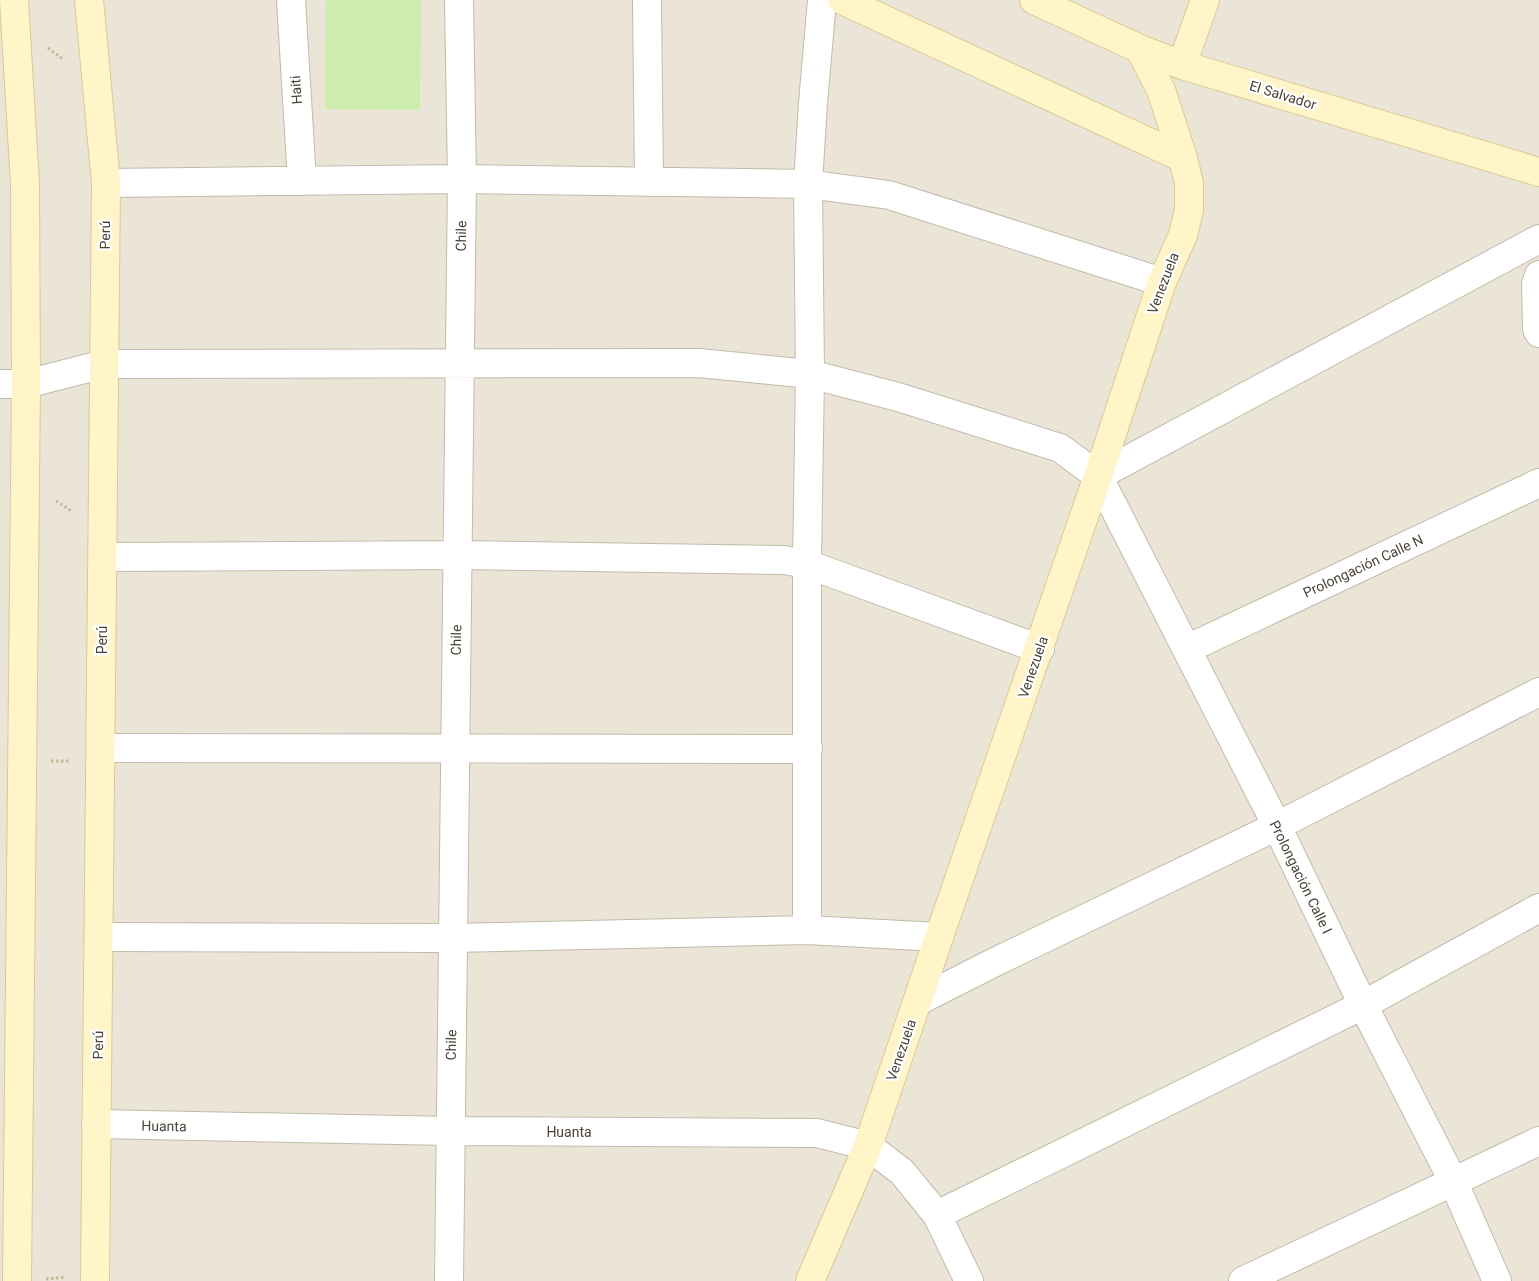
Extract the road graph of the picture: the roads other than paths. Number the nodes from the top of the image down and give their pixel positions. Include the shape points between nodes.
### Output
1 (90, 0) edge
2 (291, 0) edge
3 (459, 0) edge
4 (647, 0) edge
5 (822, 0) edge
6 (842, 0) edge
7 (1034, 0) edge
8 (1205, 0) edge
9 (15, 13) edge
10 (1140, 48) junction
11 (1182, 65) junction
12 (1183, 158) junction
13 (1539, 172) edge
14 (462, 179) junction
15 (302, 181) junction
16 (649, 182) junction
17 (106, 183) junction
18 (808, 184) junction
19 (1539, 239) edge
20 (1539, 275) edge
21 (1162, 282) junction
22 (1539, 333) edge
23 (460, 362) junction
24 (104, 364) junction
25 (810, 374) junction
26 (13, 384) edge
27 (1098, 476) junction
28 (1539, 484) edge
29 (103, 544) junction
30 (457, 555) junction
31 (807, 564) junction
32 (1040, 649) junction
33 (1187, 649) junction
34 (1539, 692) edge
35 (455, 748) junction
36 (808, 749) junction
37 (101, 755) junction
38 (1277, 826) junction
39 (1539, 908) edge
40 (807, 930) junction
41 (100, 937) junction
42 (939, 937) junction
43 (452, 938) junction
44 (918, 1001) junction
45 (1363, 1005) junction
46 (96, 1124) junction
47 (450, 1132) junction
48 (1539, 1141) edge
49 (868, 1146) junction
50 (1453, 1182) junction
51 (937, 1215) junction
52 (95, 1278) edge
53 (17, 1281) edge
54 (449, 1281) edge
55 (810, 1281) edge
56 (969, 1281) edge
57 (1243, 1281) edge
58 (1497, 1281) edge

1 - 17 main road, Perú
2 - 15 street, Haiti
3 - 14 street, Chile
4 - 16 street
5 - 18 street
6 - 12 main road
7 - 10 main road, El Salvador
8 - 11 main road
9 - 26 main road via 25,184
10 - 11 main road, El Salvador
10 - 12 main road, Venezuela via 1161,90
11 - 13 main road, El Salvador
12 - 21 main road, Venezuela via 1189,183 1189,210 1183,235
14 - 15 street
14 - 16 street
14 - 23 street, Chile
15 - 17 street
16 - 18 street
17 - 24 main road, Perú
18 - 21 street via 889,195
18 - 25 street
19 - 27 street
20 - 22 street via 1536,284
21 - 27 main road, Venezuela
23 - 24 street
23 - 25 street via 699,363
23 - 30 street, Chile
24 - 26 street
24 - 29 main road, Perú
25 - 27 street via 898,397 1060,448
25 - 31 street
26 - 53 main road via 26,482
27 - 32 main road, Venezuela
27 - 33 street, Prolongación Calle I
28 - 33 street, Prolongación Calle N
29 - 30 street
29 - 37 main road, Perú
30 - 31 street via 784,560
30 - 35 street, Chile
31 - 32 street
31 - 36 street
32 - 42 main road, Venezuela
33 - 38 street, Prolongación Calle I
34 - 38 street
35 - 36 street
35 - 37 street
35 - 43 street, Chile
36 - 40 street
37 - 41 main road, Perú
38 - 44 street
38 - 45 street, Prolongación Calle I
39 - 45 street
40 - 42 street
40 - 43 street
41 - 43 street
41 - 46 main road, Perú
42 - 44 main road, Venezuela
43 - 47 street, Chile
44 - 49 main road, Venezuela
45 - 50 street, Prolongación Calle I
45 - 51 street
46 - 47 street, Huanta
46 - 52 main road, Perú
47 - 49 street, Huanta via 817,1133
47 - 54 street, Chile
48 - 50 street
49 - 51 street, Huanta via 902,1172
49 - 55 main road, Venezuela
50 - 57 street
50 - 58 street, Prolongación Calle I
51 - 56 street, Huanta

